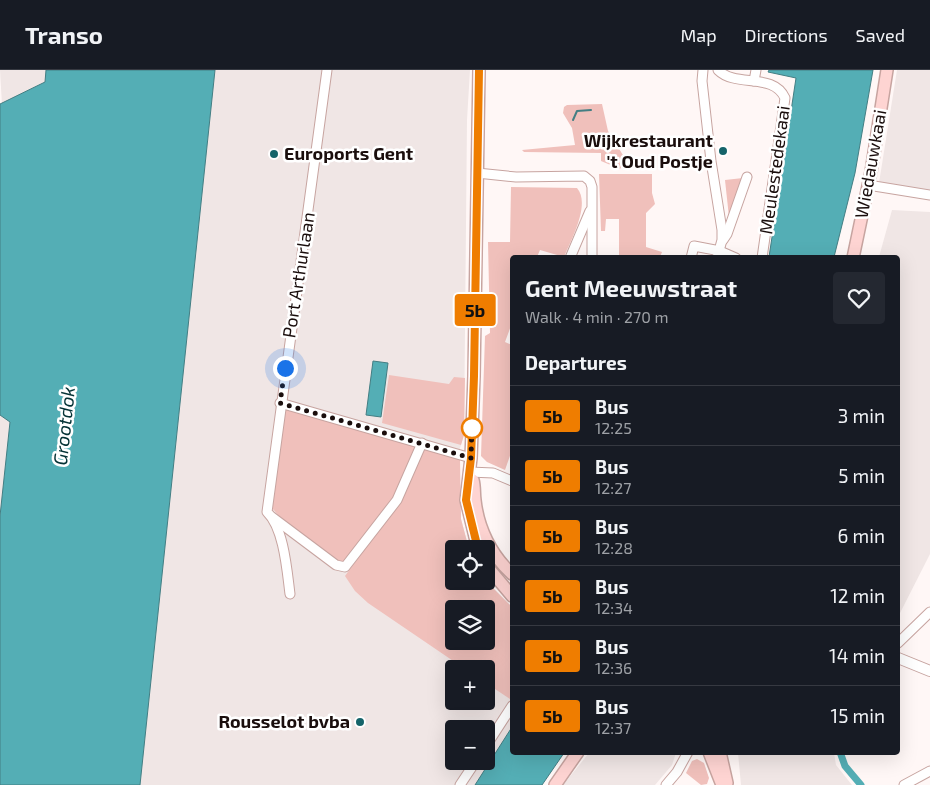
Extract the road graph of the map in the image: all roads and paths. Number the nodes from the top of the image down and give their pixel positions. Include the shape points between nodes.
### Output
1 (327, 70) edge
2 (479, 70) edge
3 (703, 70) edge
4 (718, 70) edge
5 (887, 70) edge
6 (755, 76) edge
7 (477, 173) junction
8 (747, 177) dead end
9 (868, 185) junction
10 (930, 195) edge
11 (592, 206) junction
12 (578, 240) junction
13 (722, 240) junction
14 (592, 241) junction
15 (719, 254) edge
16 (571, 255) edge
17 (592, 255) edge
18 (691, 255) edge
19 (762, 255) edge
20 (854, 255) edge
21 (280, 403) junction
22 (422, 443) junction
23 (471, 458) junction
24 (470, 472) junction
25 (510, 480) edge
26 (272, 517) junction
27 (476, 540) edge
28 (510, 572) edge
29 (495, 576) edge
30 (290, 594) dead end
31 (510, 594) edge
32 (930, 612) edge
33 (900, 641) edge
34 (900, 659) edge
35 (930, 671) edge
36 (510, 709) edge
37 (495, 732) edge
38 (576, 755) edge
39 (686, 755) edge
40 (710, 755) edge
41 (721, 755) edge
42 (470, 770) edge
43 (930, 771) edge
44 (460, 785) edge
45 (555, 785) edge
46 (666, 785) edge
47 (722, 785) edge
48 (728, 785) edge
49 (904, 785) edge

1 - 21 street, Port Arthurlaan
2 - 7 main road
3 - 13 street via 710,161
4 - 6 street, Meulestedekaai via 733,78
5 - 9 main road, Wiedauwkaai
6 - 19 street, Meulestedekaai via 782,91 786,106
7 - 11 street via 584,176 592,187
7 - 23 main road
8 - 13 street via 730,228
9 - 10 street
9 - 20 main road, Wiedauwkaai
11 - 12 street
11 - 14 street
12 - 14 street
12 - 16 street
13 - 15 street
14 - 17 street
15 - 18 street via 694,246
21 - 22 street
21 - 26 street, Port Arthurlaan via 267,512
22 - 23 street
22 - 26 street via 397,500 345,567 336,565
23 - 24 main road
24 - 25 street via 493,473
24 - 27 main road via 466,500
24 - 28 main road via 484,537
26 - 30 street, Port Arthurlaan via 285,556
29 - 31 main road
32 - 33 street
34 - 35 street
36 - 37 street
38 - 45 main road
39 - 46 street
40 - 47 main road
41 - 48 main road
42 - 44 street
43 - 49 street

